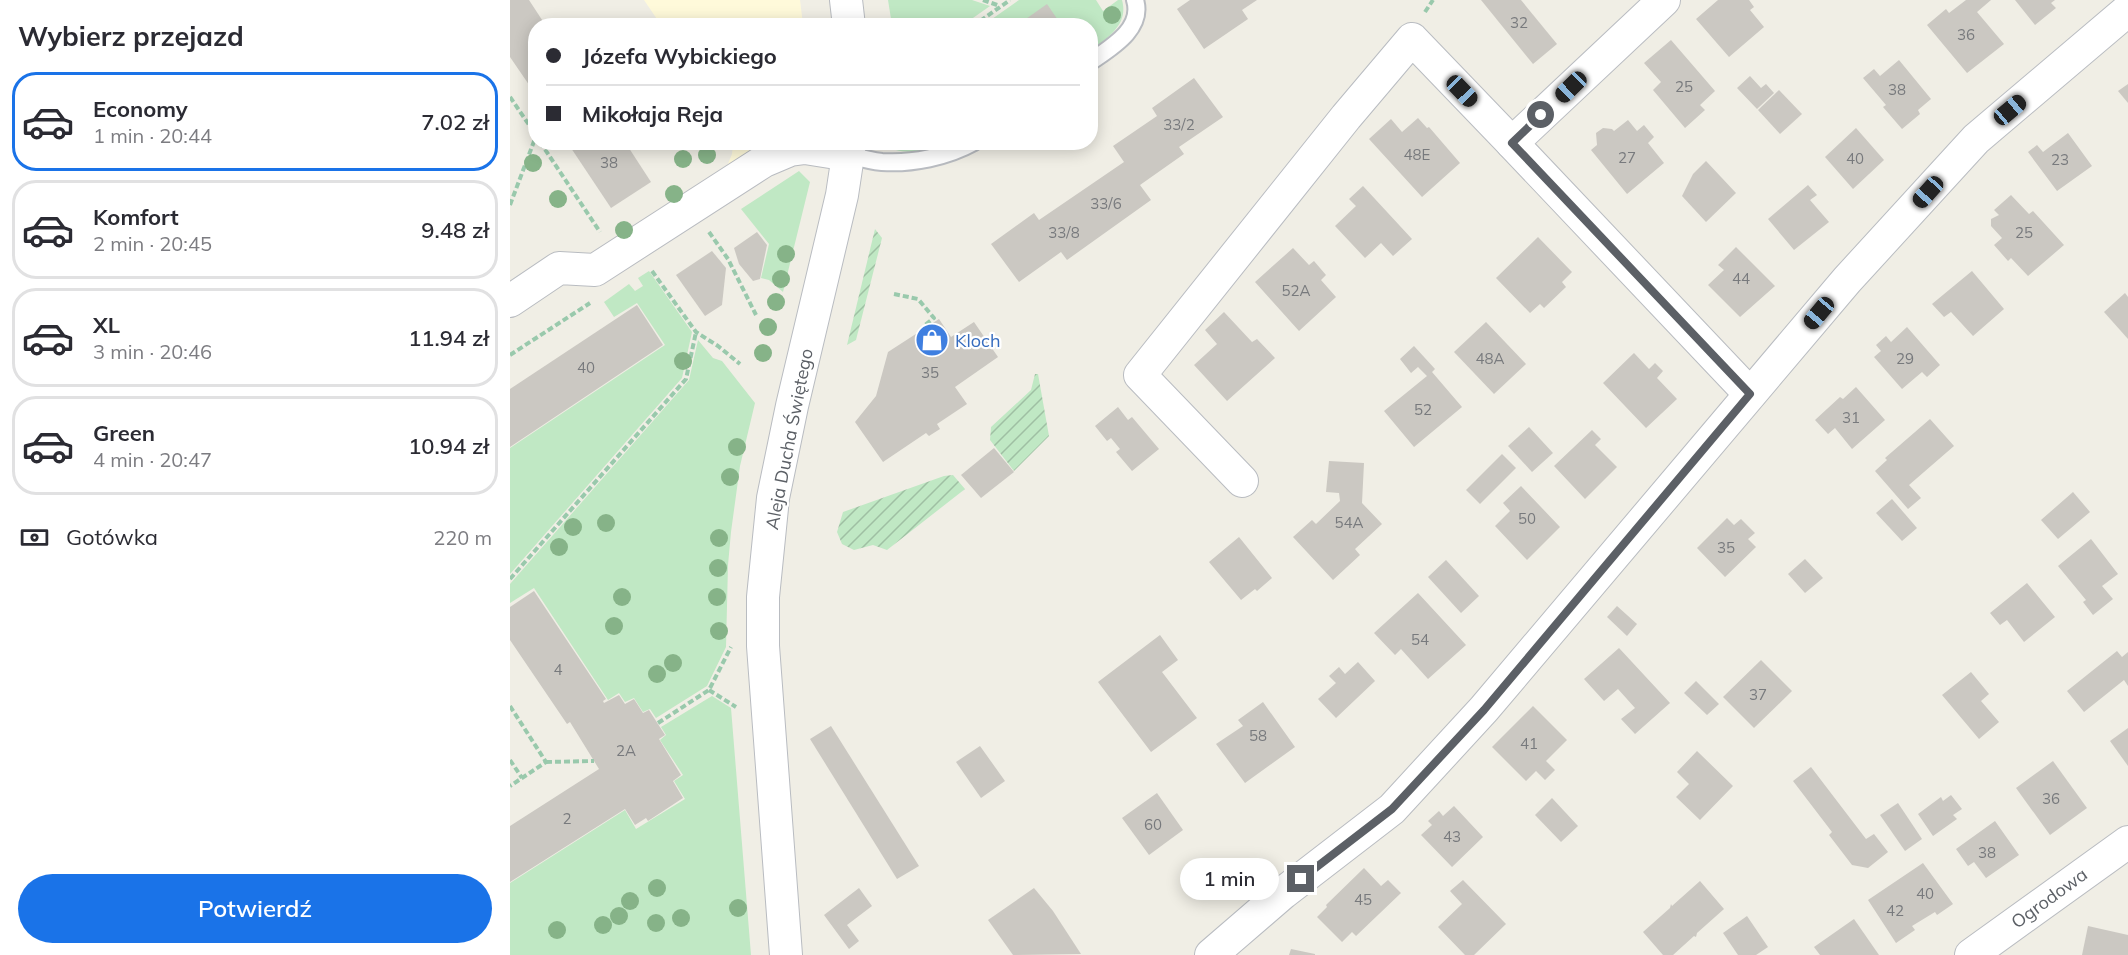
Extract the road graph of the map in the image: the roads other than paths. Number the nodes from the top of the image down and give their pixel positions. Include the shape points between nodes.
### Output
1 (846, 0) edge
2 (1135, 0) edge
3 (1664, 0) edge
4 (2128, 10) edge
5 (848, 18) edge
6 (1098, 56) edge
7 (1512, 143) junction
8 (790, 150) edge
9 (850, 150) edge
10 (852, 150) edge
11 (955, 150) edge
12 (761, 152) edge
13 (510, 301) edge
14 (1750, 394) junction
15 (1242, 481) dead end
16 (2128, 842) edge
17 (1975, 954) edge
18 (786, 955) edge
19 (1211, 955) edge

1 - 5 street
2 - 6 lane via 1136,19 1123,38
3 - 7 street
4 - 14 street via 1976,139 1847,280
7 - 14 street
7 - 15 street via 1412,39 1346,117 1140,375
8 - 12 street
9 - 18 street, Aleja Ducha Świętego via 773,498 763,597 763,646
10 - 11 lane via 882,162 916,160
12 - 13 street via 617,258 595,270 559,268
14 - 19 street via 1484,710 1392,809 1283,893
16 - 17 street, Ogrodowa

